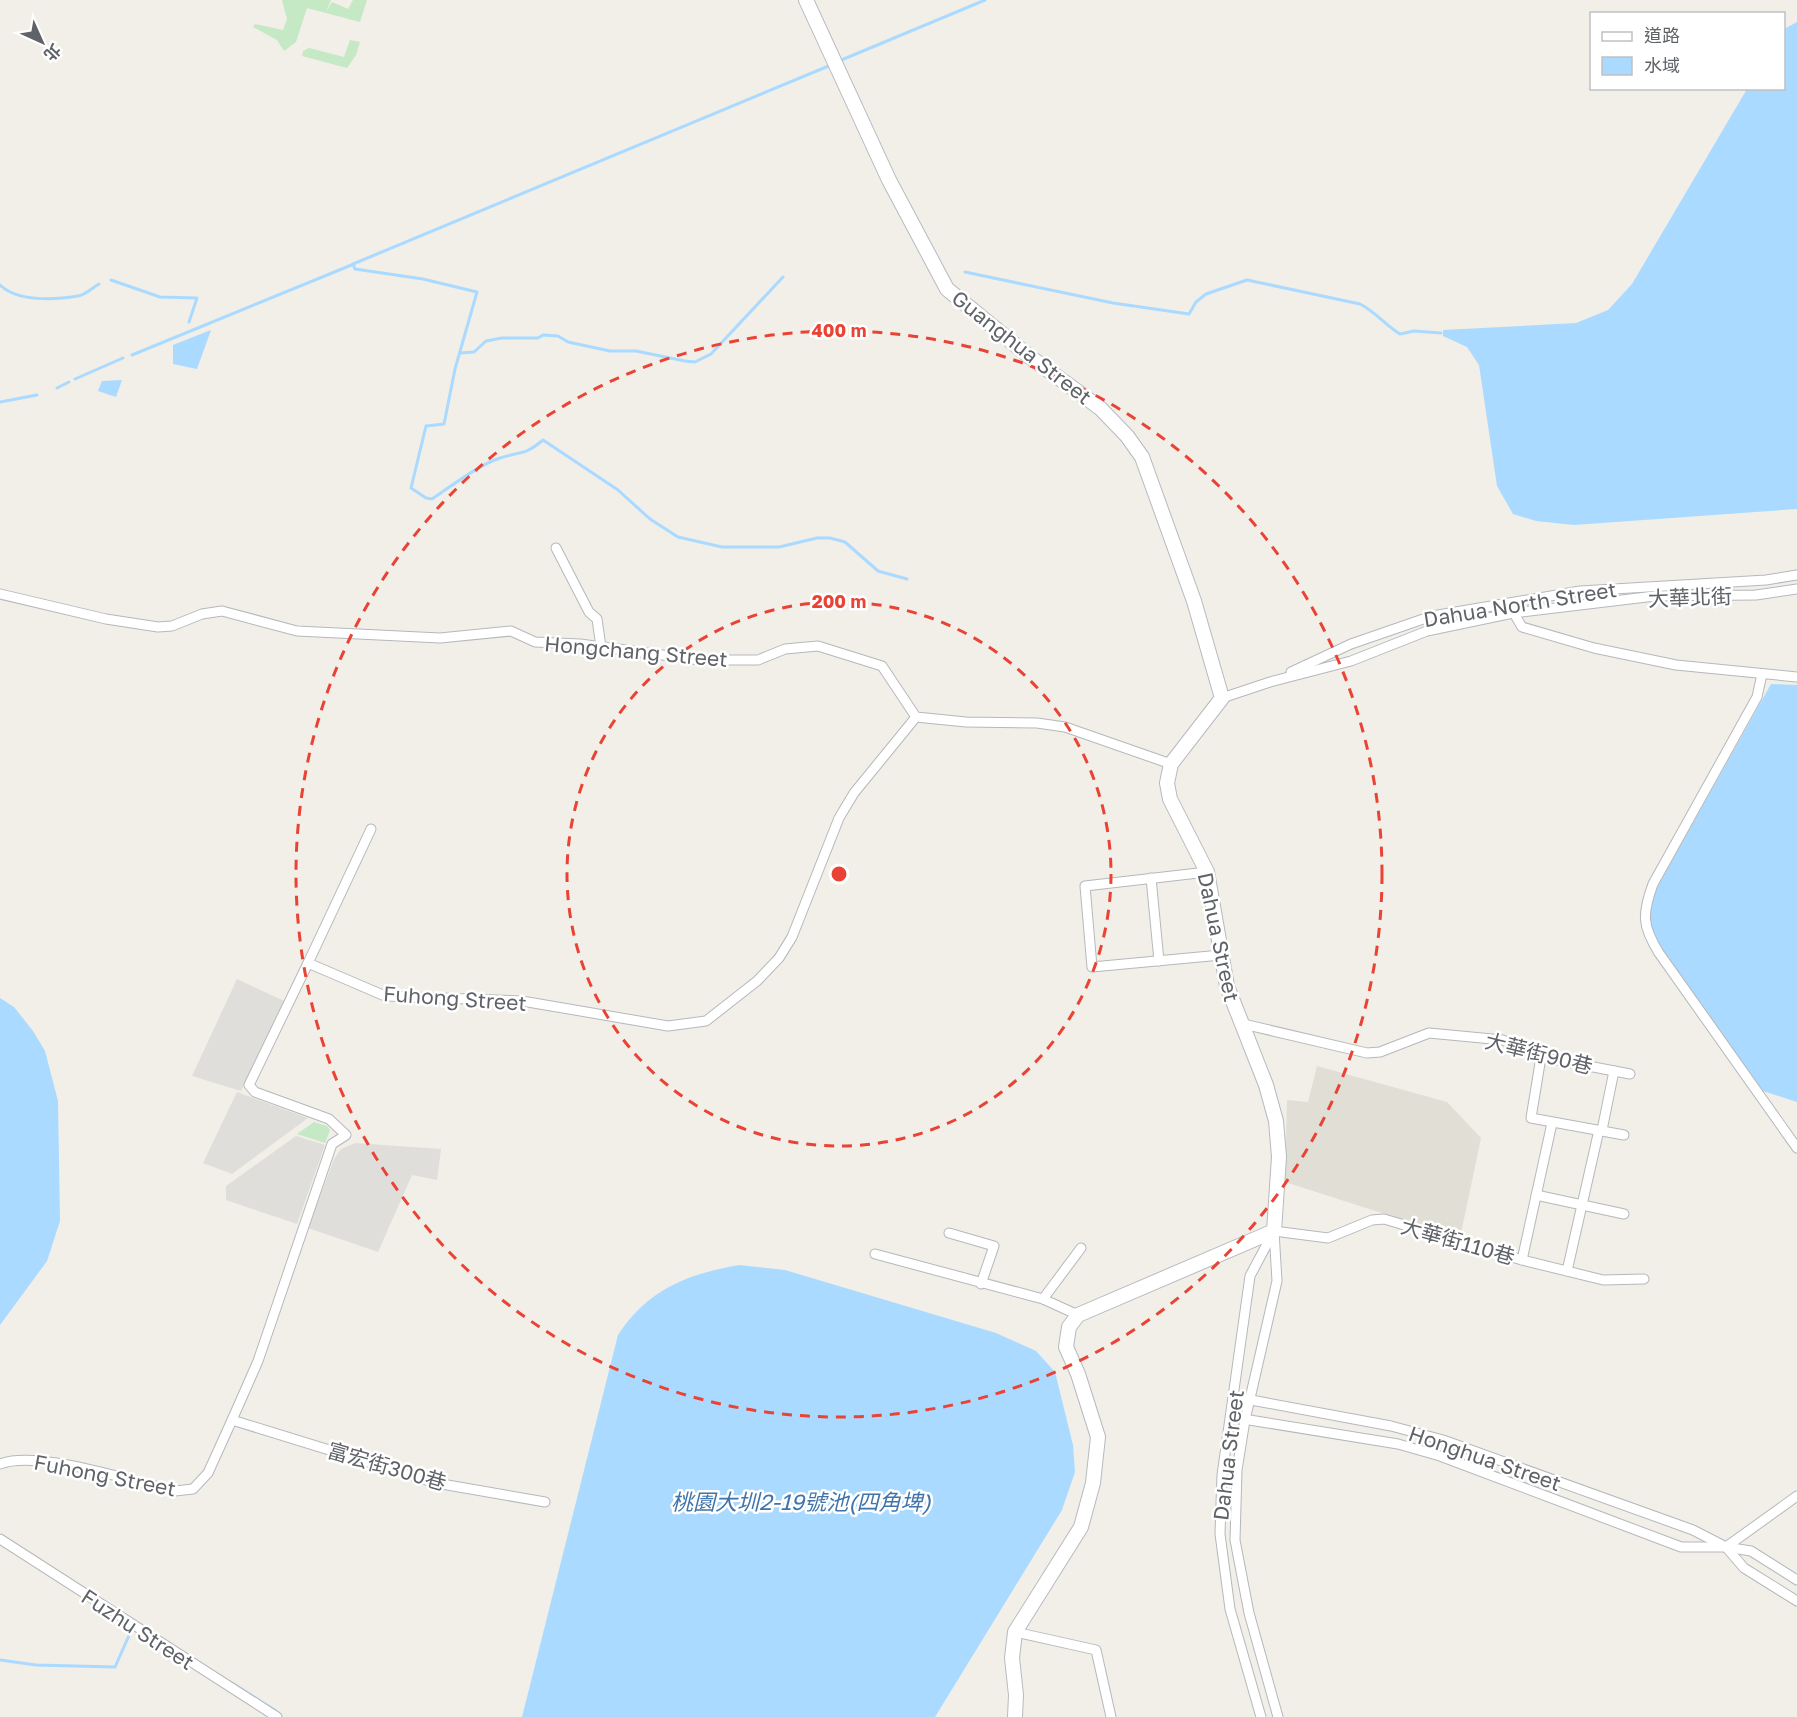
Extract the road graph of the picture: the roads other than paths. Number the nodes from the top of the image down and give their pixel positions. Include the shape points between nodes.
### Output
1 (806, 0) edge
2 (556, 548) dead end
3 (1797, 575) edge
4 (1797, 589) edge
5 (0, 594) edge
6 (1509, 602) junction
7 (1512, 613) junction
8 (601, 646) junction
9 (1762, 674) junction
10 (1797, 677) edge
11 (1270, 682) junction
12 (1222, 698) junction
13 (916, 717) junction
14 (1171, 764) junction
15 (371, 829) dead end
16 (1207, 872) junction
17 (1151, 878) junction
18 (1221, 955) junction
19 (1159, 961) junction
20 (308, 963) junction
21 (1239, 1023) junction
22 (1541, 1057) junction
23 (1614, 1071) junction
24 (1630, 1074) dead end
25 (1552, 1123) junction
26 (1600, 1130) junction
27 (1624, 1135) dead end
28 (1797, 1148) edge
29 (1536, 1195) junction
30 (1580, 1205) junction
31 (1624, 1214) dead end
32 (1274, 1232) junction
33 (949, 1233) dead end
34 (1081, 1248) dead end
35 (875, 1254) dead end
36 (1522, 1260) junction
37 (1567, 1271) junction
38 (1644, 1278) dead end
39 (981, 1284) junction
40 (1043, 1299) junction
41 (1078, 1315) junction
42 (1235, 1397) junction
43 (1251, 1399) junction
44 (1231, 1417) junction
45 (232, 1420) junction
46 (1245, 1420) junction
47 (1443, 1440) junction
48 (1437, 1455) junction
49 (0, 1464) edge
50 (1544, 1477) junction
51 (1536, 1491) junction
52 (1797, 1496) edge
53 (544, 1502) dead end
54 (0, 1539) edge
55 (1726, 1548) junction
56 (1797, 1580) edge
57 (1246, 1598) junction
58 (1797, 1601) edge
59 (1229, 1604) junction
60 (1015, 1632) junction
61 (277, 1717) edge
62 (1015, 1717) edge
63 (1111, 1717) edge
64 (1261, 1717) edge
65 (1278, 1717) edge

1 - 12 street, Guanghua Street via 889,180 947,289 1100,408 1142,457 1194,602
2 - 8 street via 597,620
3 - 6 street, Dahua North Street via 1580,591
4 - 7 street, 大華北街 via 1756,595 1655,596
5 - 8 street, Hongchang Street via 158,627 222,611 297,631 440,638 511,631 535,642
6 - 7 street
6 - 11 street, Dahua North Street via 1432,616 1351,644
7 - 9 street via 1522,627 1594,648 1676,665
7 - 11 street, 大華北街 via 1427,631 1351,661
8 - 13 street, Hongchang Street via 712,660 758,660 785,649 818,646 882,666
9 - 10 street
9 - 28 street via 1757,697 1653,884 1644,917 1659,953
11 - 12 street, Dahua North Street
12 - 14 street
13 - 14 street via 1065,727
13 - 20 street, Fuhong Street via 854,793 839,818 792,937 778,958 757,981 706,1021 668,1026 522,1001 386,996
14 - 16 street, Dahua Street via 1167,783 1170,799
15 - 20 street
16 - 17 street
16 - 18 street, Dahua Street
17 - 19 street
17 - 19 street via 1085,886 1092,967
18 - 19 street
18 - 21 street, Dahua Street
20 - 45 street, Fuhong Street via 249,1084 255,1092 329,1119 346,1135 332,1144 258,1362
21 - 22 street, 大華街90巷 via 1367,1053 1380,1052 1429,1033 1503,1040
21 - 32 street, Dahua Street via 1266,1085 1276,1121 1279,1157
22 - 23 street, 大華街90巷
22 - 25 street via 1531,1118
23 - 24 street, 大華街90巷
23 - 26 street
25 - 26 street
25 - 29 street
26 - 27 street
26 - 30 street
29 - 30 street
29 - 36 street
30 - 31 street
30 - 37 street
32 - 36 street, 大華街110巷 via 1328,1238 1384,1220
32 - 41 street
32 - 42 street, Dahua Street via 1250,1276
32 - 43 street, Dahua Street via 1277,1281
33 - 39 street via 994,1246
34 - 40 street
35 - 39 street
36 - 37 street, 大華街110巷
37 - 38 street, 大華街110巷 via 1603,1280
39 - 40 street
40 - 41 street
41 - 60 street via 1069,1327 1066,1347 1098,1437 1093,1484 1081,1527
42 - 43 street, Honghua Street
42 - 44 street, Dahua Street
43 - 46 street, Dahua Street
43 - 47 street, Honghua Street
44 - 46 street, Honghua Street
44 - 59 street, Dahua Street via 1222,1475 1220,1534
45 - 49 street, Fuhong Street via 208,1473 193,1489 176,1491 36,1460 12,1459
45 - 53 street, 富宏街300巷 via 436,1483
46 - 48 street, Honghua Street via 1398,1444
46 - 57 street, Dahua Street via 1237,1470 1235,1540
47 - 48 street
47 - 50 street, Honghua Street
48 - 51 street, Honghua Street
50 - 51 street
50 - 55 street, Honghua Street via 1693,1530
51 - 55 street, Honghua Street via 1681,1547
52 - 55 street
54 - 61 street, Fuzhu Street
55 - 56 street via 1751,1551
55 - 58 street via 1744,1568
57 - 59 street
57 - 65 street, Dahua Street
59 - 64 street, Dahua Street
60 - 62 street
60 - 63 street via 1096,1650

